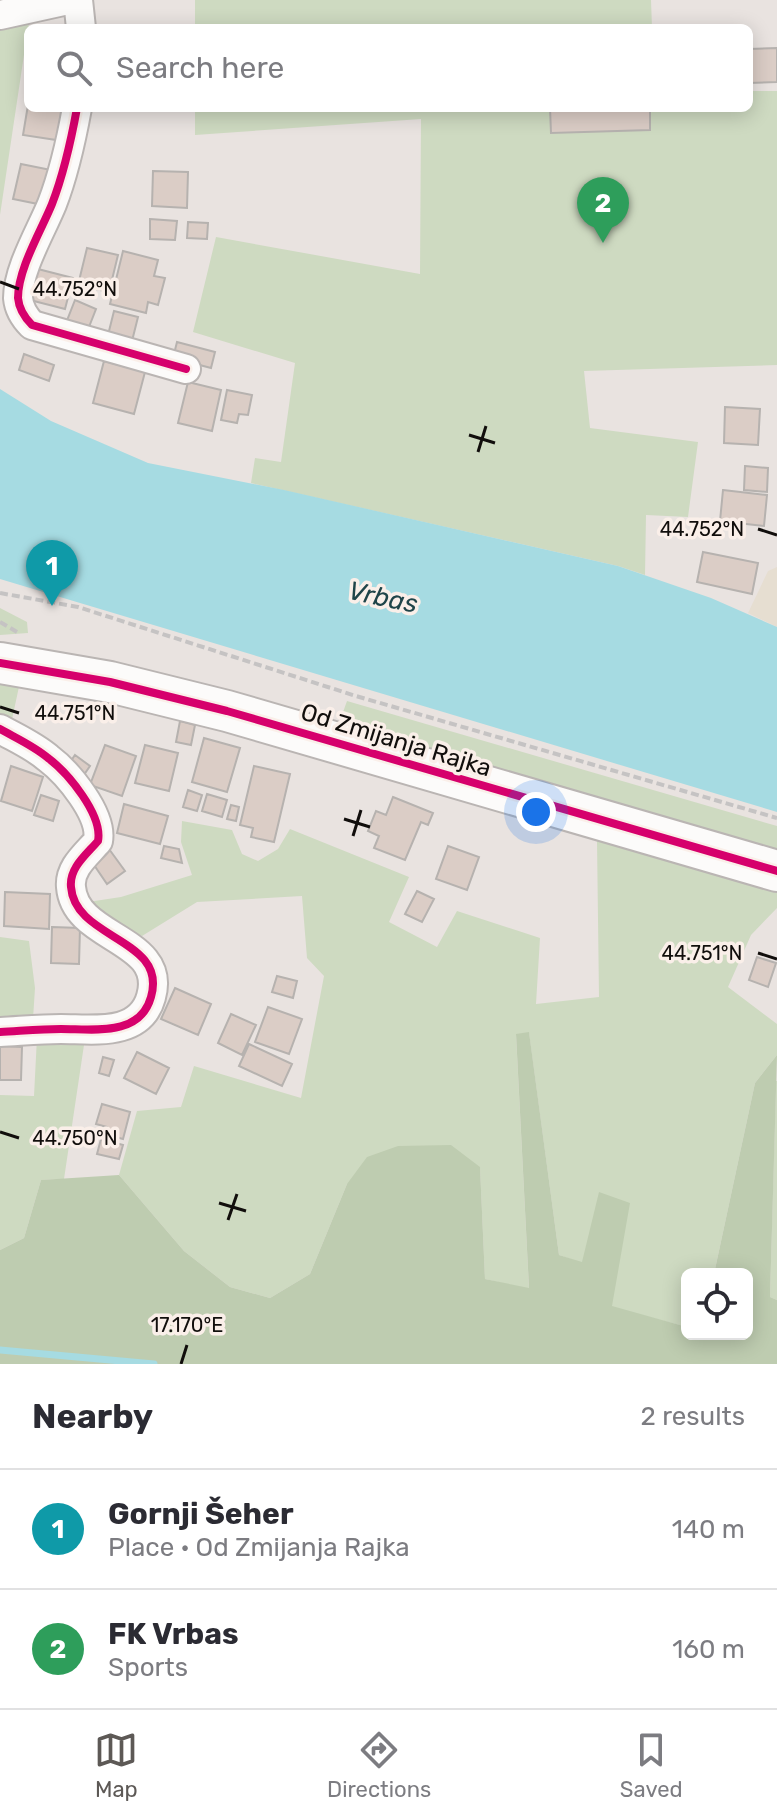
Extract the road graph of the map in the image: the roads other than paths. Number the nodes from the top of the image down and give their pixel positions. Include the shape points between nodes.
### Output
1 (68, 0) edge
2 (78, 0) edge
3 (0, 15) edge
4 (81, 24) edge
5 (76, 112) edge
6 (186, 369) dead end
7 (0, 663) edge
8 (0, 729) edge
9 (777, 871) edge
10 (0, 1032) edge

1 - 3 street
2 - 4 street
5 - 6 street via 53,201 20,287 20,308 32,325
7 - 9 street, Od Zmijanja Rajka via 110,682 227,711
8 - 10 street via 50,759 91,809 98,841 76,867 71,890 80,911 150,965 154,983 140,1016 120,1028

